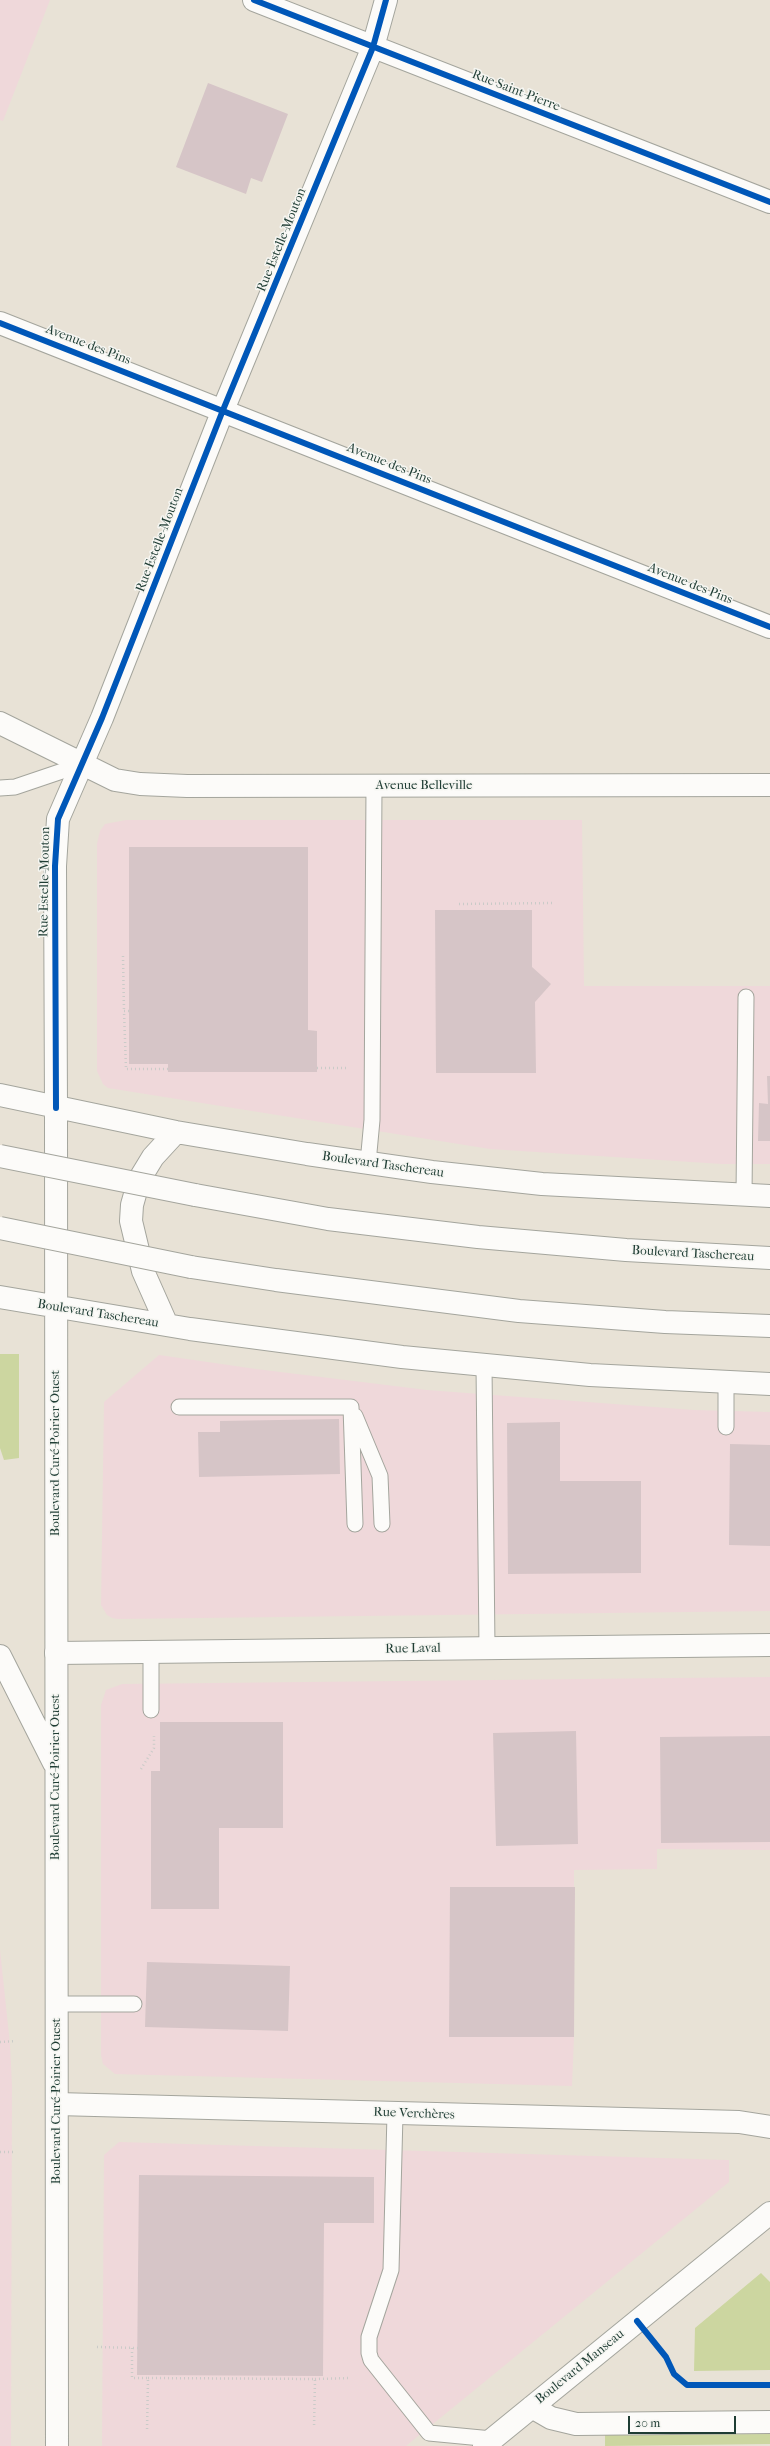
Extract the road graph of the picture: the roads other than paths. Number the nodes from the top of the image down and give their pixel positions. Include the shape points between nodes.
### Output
1 (254, 0) edge
2 (386, 0) edge
3 (373, 47) junction
4 (770, 202) edge
5 (0, 323) edge
6 (223, 410) junction
7 (770, 627) edge
8 (0, 723) edge
9 (83, 764) junction
10 (770, 785) edge
11 (374, 786) junction
12 (0, 788) edge
13 (746, 997) dead end
14 (0, 1095) edge
15 (56, 1108) junction
16 (176, 1132) junction
17 (0, 1156) edge
18 (368, 1163) junction
19 (744, 1195) junction
20 (770, 1196) edge
21 (0, 1228) edge
22 (770, 1258) edge
23 (0, 1297) edge
24 (56, 1307) junction
25 (167, 1325) junction
26 (770, 1326) edge
27 (484, 1366) junction
28 (726, 1383) junction
29 (770, 1384) edge
30 (351, 1407) junction
31 (179, 1408) dead end
32 (726, 1427) dead end
33 (355, 1524) dead end
34 (382, 1524) dead end
35 (770, 1645) edge
36 (487, 1648) junction
37 (151, 1652) junction
38 (56, 1653) junction
39 (0, 1656) edge
40 (151, 1710) road end
41 (56, 1767) junction
42 (57, 2004) junction
43 (134, 2004) dead end
44 (57, 2104) junction
45 (396, 2114) junction
46 (770, 2127) edge
47 (770, 2213) edge
48 (532, 2407) junction
49 (770, 2422) edge
50 (492, 2444) edge
51 (57, 2446) edge

1 - 3 main road, Rue Saint-Pierre
2 - 3 main road, Rue Estelle-Mouton
3 - 4 main road, Rue Saint-Pierre
3 - 6 main road, Rue Estelle-Mouton
5 - 6 main road, Avenue des Pins
6 - 7 main road, Avenue des Pins
6 - 9 main road, Rue Estelle-Mouton
8 - 9 main road, Avenue Belleville
9 - 11 main road, Avenue Belleville via 116,780 140,784
9 - 12 lane via 15,787
9 - 15 main road, Rue Estelle-Mouton via 61,810 56,834
10 - 11 main road, Avenue Belleville
11 - 18 lane via 372,1120
13 - 19 lane
14 - 15 main road, Boulevard Taschereau
15 - 16 main road, Boulevard Taschereau
15 - 24 main road, Boulevard Curé-Poirier Ouest
16 - 18 main road, Boulevard Taschereau
16 - 25 main road via 146,1166 135,1192 132,1216 133,1236 143,1272
17 - 22 main road, Boulevard Taschereau, bridge via 328,1219 478,1237 626,1250
18 - 19 main road, Boulevard Taschereau via 515,1181
19 - 20 main road, Boulevard Taschereau
21 - 26 main road, bridge via 192,1267 276,1280 512,1310 665,1322
23 - 24 main road, Boulevard Taschereau
24 - 25 main road, Boulevard Taschereau
24 - 38 main road, Boulevard Curé-Poirier Ouest
25 - 27 main road, Boulevard Taschereau
27 - 28 main road, Boulevard Taschereau
27 - 36 lane
28 - 29 main road, Boulevard Taschereau
28 - 32 lane
30 - 31 lane
30 - 33 lane
30 - 34 lane via 380,1476
35 - 36 main road, Rue Laval
36 - 37 main road, Rue Laval
37 - 38 main road, Rue Laval
37 - 40 lane
38 - 41 main road, Boulevard Curé-Poirier Ouest
39 - 41 main road
41 - 42 main road, Boulevard Curé-Poirier Ouest
42 - 43 lane
42 - 44 main road, Boulevard Curé-Poirier Ouest
44 - 45 main road, Rue Verchères
44 - 51 main road, Boulevard Curé-Poirier Ouest
45 - 46 main road, Rue Verchères via 739,2122
45 - 50 lane via 392,2270 369,2337 371,2360 429,2433
47 - 48 main road, Boulevard Manseau
48 - 49 main road via 551,2418 576,2424
48 - 50 main road, Boulevard Manseau

